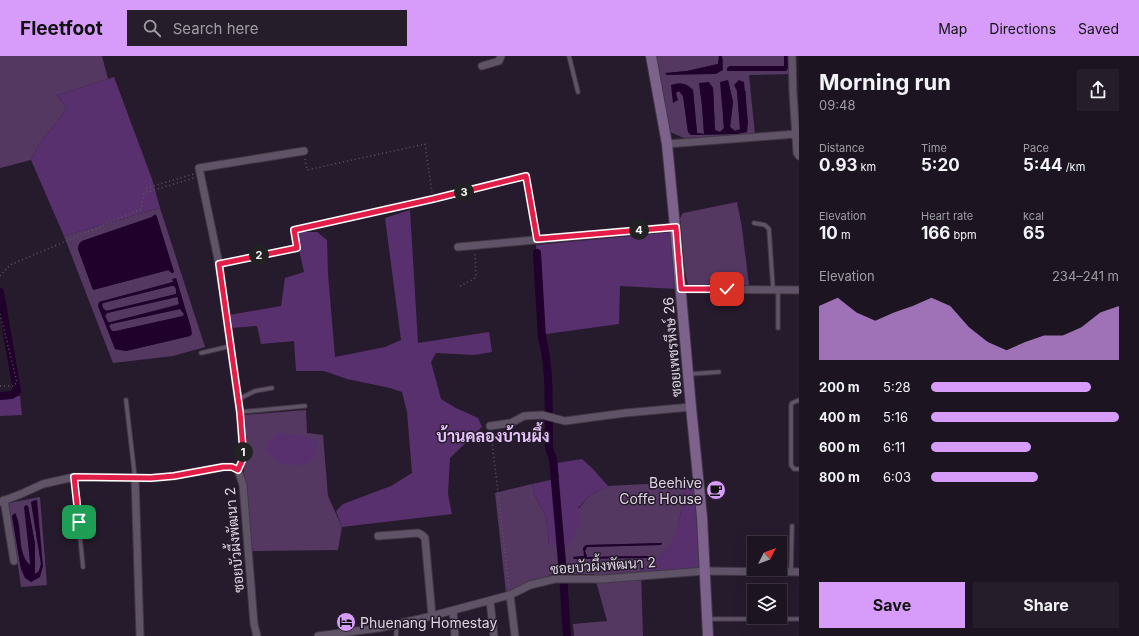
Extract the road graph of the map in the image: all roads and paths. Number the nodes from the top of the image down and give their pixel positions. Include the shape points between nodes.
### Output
1 (501, 56) edge
2 (569, 56) edge
3 (651, 56) edge
4 (795, 58) edge
5 (482, 66) dead end
6 (578, 92) dead end
7 (796, 107) edge
8 (796, 134) junction
9 (667, 144) junction
10 (304, 151) joint
11 (799, 156) edge
12 (200, 174) junction
13 (146, 188) dead end
14 (433, 199) junction
15 (754, 223) dead end
16 (676, 227) junction
17 (537, 239) junction
18 (475, 245) junction
19 (458, 247) dead end
20 (219, 264) junction
21 (0, 276) edge
22 (460, 286) dead end
23 (681, 289) junction
24 (776, 290) junction
25 (799, 290) edge
26 (0, 314) edge
27 (778, 328) dead end
28 (231, 346) junction
29 (201, 353) dead end
30 (719, 372) dead end
31 (689, 374) junction
32 (0, 386) edge
33 (272, 388) dead end
34 (238, 399) junction
35 (126, 400) dead end
36 (799, 400) edge
37 (305, 406) dead end
38 (691, 407) junction
39 (240, 412) junction
40 (490, 426) joint
41 (799, 469) edge
42 (238, 470) junction
43 (74, 477) junction
44 (135, 478) junction
45 (2, 501) edge
46 (792, 526) dead end
47 (378, 536) dead end
48 (14, 561) dead end
49 (83, 567) dead end
50 (705, 571) junction
51 (791, 572) junction
52 (799, 572) edge
53 (510, 595) junction
54 (490, 601) junction
55 (453, 611) junction
56 (432, 616) junction
57 (707, 618) junction
58 (799, 619) edge
59 (397, 624) junction
60 (140, 636) edge
61 (257, 636) edge
62 (318, 636) edge
63 (396, 636) edge
64 (455, 636) edge
65 (494, 636) edge
66 (515, 636) edge
67 (708, 636) edge

1 - 5 street via 499,61
2 - 6 lane
3 - 9 street, ซอยเพชรหึงษ์ 26
4 - 7 street
7 - 8 street
8 - 9 street
8 - 11 street
9 - 16 street, ซอยเพชรหึงษ์ 26
10 - 12 street via 198,168
10 - 14 path via 307,170 425,144
12 - 13 path
12 - 20 street
12 - 21 path via 144,193 140,209 10,265
14 - 17 path via 526,176
14 - 20 path via 294,230 297,248
15 - 24 lane via 765,225 769,229
16 - 17 street
16 - 23 street, ซอยเพชรหึงษ์ 26
17 - 18 street
18 - 19 street
18 - 22 path via 476,276
20 - 28 street
23 - 24 street
23 - 31 street, ซอยเพชรหึงษ์ 26
24 - 25 street
24 - 27 lane
26 - 32 path via 17,382 14,386
28 - 29 lane
28 - 34 street
30 - 31 lane
31 - 38 street, ซอยเพชรหึงษ์ 26
33 - 34 lane via 255,391
34 - 39 street
35 - 44 lane
36 - 41 lane via 791,405 791,465 794,469
37 - 39 lane
38 - 40 street via 565,421 551,417 524,416 511,423
38 - 50 street, ซอยเพชรหึงษ์ 26 via 700,482
39 - 42 street via 242,461
40 - 53 path
42 - 44 street, ซอยบัวผึ้งพัฒนา 2 via 223,467 174,476
42 - 61 street, ซอยบัวผึ้งพัฒนา 2 via 244,484
43 - 44 street, ซอยบัวผึ้งพัฒนา 2
43 - 45 street, ซอยบัวผึ้งพัฒนา 2 via 43,484
43 - 49 lane
44 - 60 street
45 - 48 street
46 - 51 lane
47 - 56 street via 418,533 425,538
50 - 51 street, ซอยบัวผึ้งพัฒนา 2
50 - 53 street, ซอยบัวผึ้งพัฒนา 2 via 603,579 555,579 530,585
50 - 57 street, ซอยเพชรหึงษ์ 26
51 - 52 street, ซอยบัวผึ้งพัฒนา 2
53 - 54 street, ซอยบัวผึ้งพัฒนา 2
53 - 66 street
54 - 55 street, ซอยบัวผึ้งพัฒนา 2
54 - 65 street
55 - 56 street, ซอยบัวผึ้งพัฒนา 2
55 - 64 street
56 - 59 street, ซอยบัวผึ้งพัฒนา 2
57 - 58 lane
57 - 67 street, ซอยเพชรหึงษ์ 26
59 - 62 street, ซอยบัวผึ้งพัฒนา 2
59 - 63 lane

